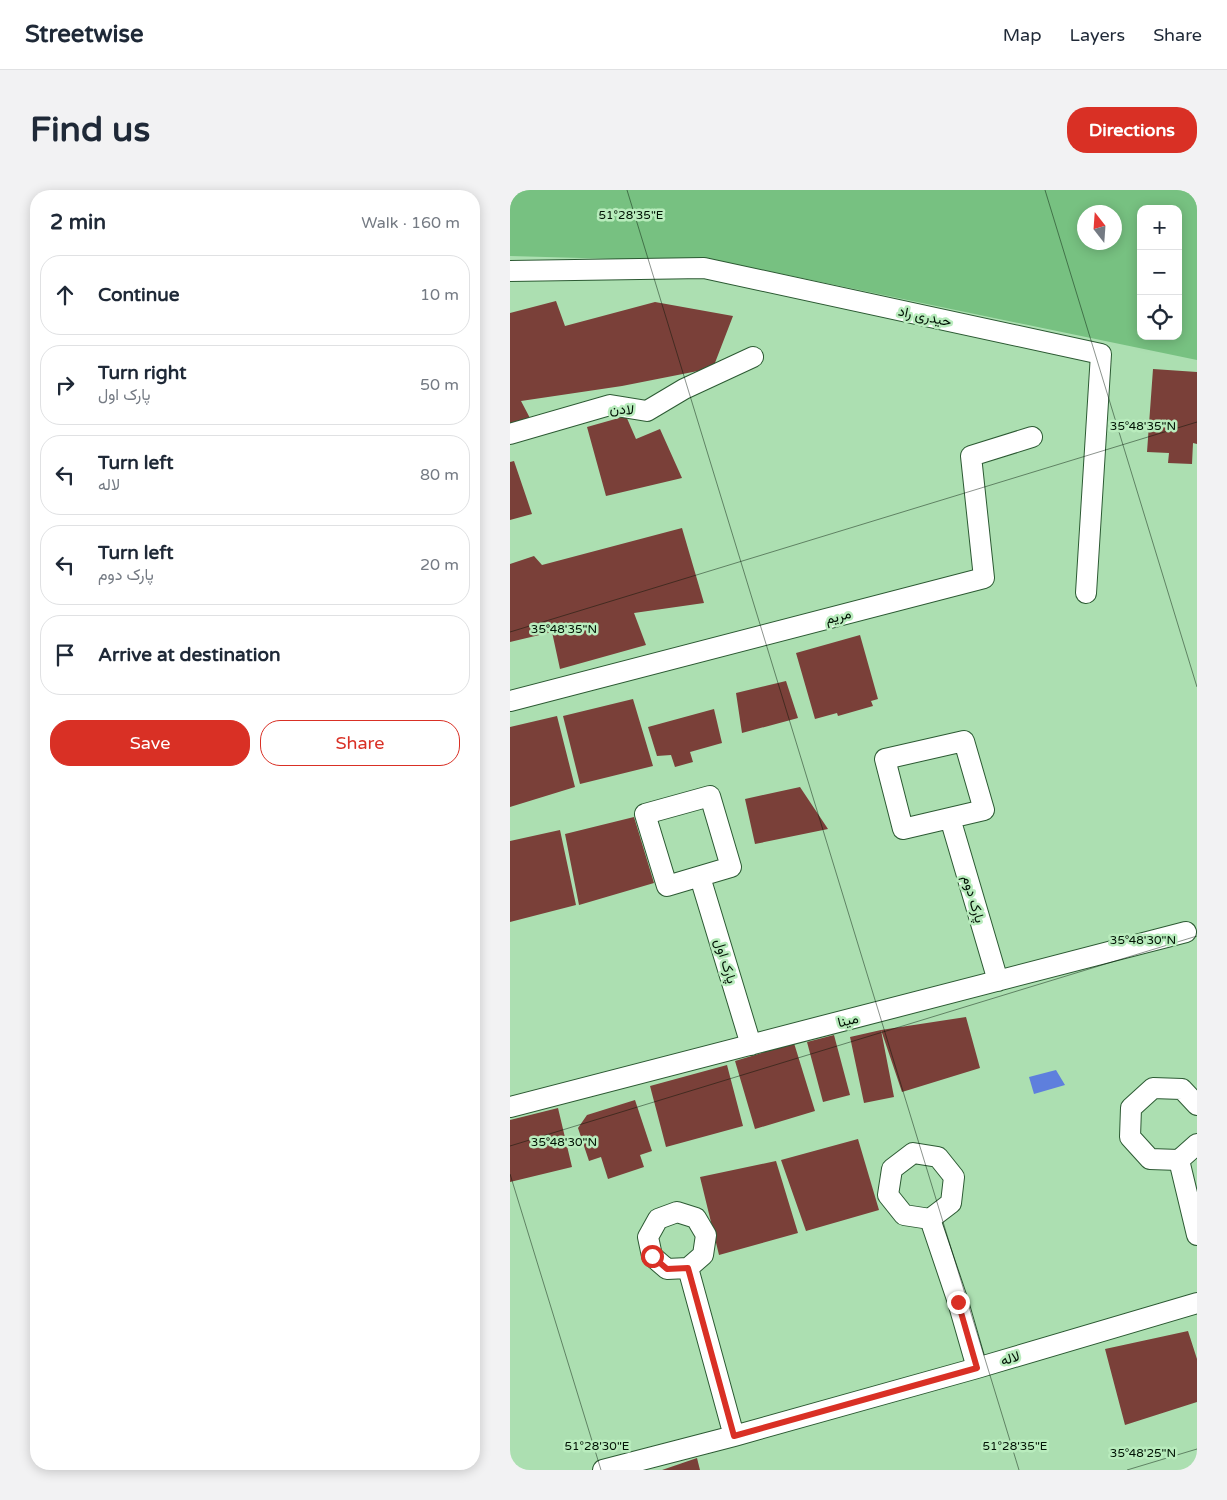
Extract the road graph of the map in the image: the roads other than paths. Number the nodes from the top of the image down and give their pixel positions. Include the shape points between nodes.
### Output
1 (510, 271) edge
2 (753, 356) dead end
3 (510, 434) edge
4 (1032, 437) dead end
5 (1086, 593) dead end
6 (510, 701) edge
7 (950, 818) junction
8 (700, 877) junction
9 (1186, 932) dead end
10 (998, 981) junction
11 (751, 1045) junction
12 (1197, 1106) edge
13 (510, 1107) edge
14 (1197, 1144) edge
15 (1179, 1160) junction
16 (930, 1218) dead end
17 (1197, 1235) edge
18 (688, 1268) dead end
19 (1191, 1305) edge
20 (977, 1368) junction
21 (734, 1436) junction
22 (604, 1470) edge

1 - 5 street, حیدری راد via 704,268 1101,354
2 - 3 street, لادن via 647,411 610,406
4 - 6 street, مریم via 970,456 984,578
7 - 7 street via 903,829 885,759 964,741 984,810
7 - 10 street, پارک دوم
8 - 8 street via 667,886 645,814 710,796 732,867
8 - 11 street, پارک اول
9 - 10 street, مینا
10 - 11 street, مینا
11 - 13 street, مینا
12 - 15 street via 1182,1089 1152,1088 1131,1108 1130,1137 1150,1159
14 - 15 street
15 - 17 street
16 - 20 street
18 - 21 street
19 - 20 street, لاله
20 - 21 street, لاله
21 - 22 street, لاله

